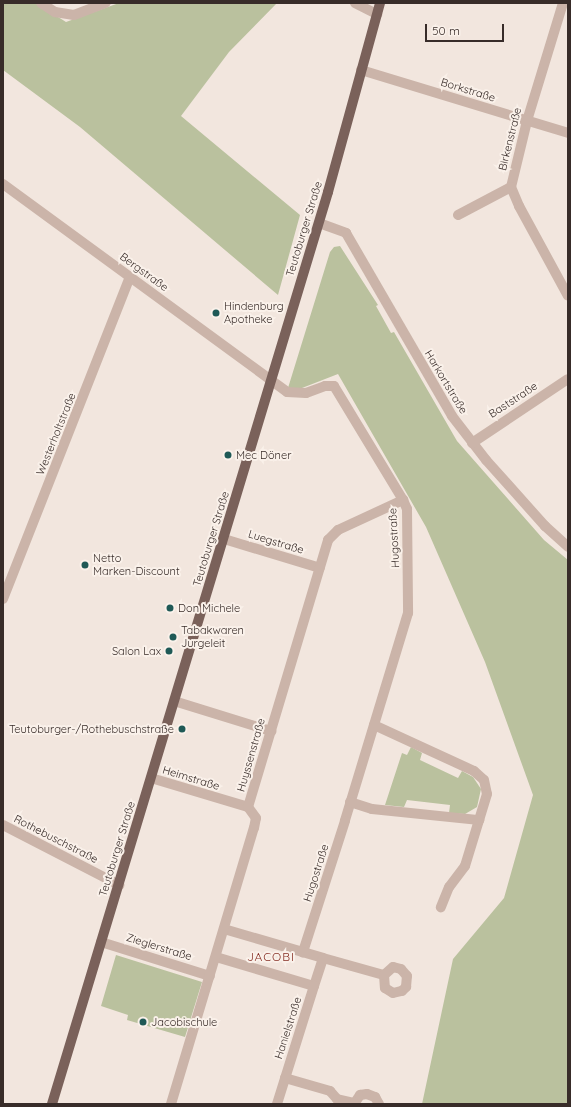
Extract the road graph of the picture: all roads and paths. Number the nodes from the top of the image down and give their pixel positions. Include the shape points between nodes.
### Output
1 (41, 3) edge
2 (106, 3) edge
3 (355, 3) edge
4 (380, 3) edge
5 (563, 3) edge
6 (377, 14) junction
7 (361, 70) junction
8 (527, 121) junction
9 (568, 133) edge
10 (3, 184) edge
11 (511, 187) junction
12 (458, 215) dead end
13 (319, 223) junction
14 (130, 277) junction
15 (568, 296) edge
16 (271, 379) junction
17 (568, 379) edge
18 (472, 443) junction
19 (403, 500) junction
20 (224, 539) junction
21 (568, 547) edge
22 (320, 568) junction
23 (3, 599) edge
24 (174, 700) junction
25 (374, 725) junction
26 (270, 731) junction
27 (151, 778) junction
28 (350, 802) junction
29 (248, 807) junction
30 (479, 820) junction
31 (3, 825) edge
32 (119, 884) junction
33 (441, 907) dead end
34 (224, 929) junction
35 (101, 942) junction
36 (303, 952) junction
37 (216, 957) junction
38 (323, 958) junction
39 (384, 975) dead end
40 (210, 976) junction
41 (314, 986) junction
42 (285, 1078) junction
43 (52, 1104) edge
44 (171, 1104) edge
45 (277, 1104) edge
46 (354, 1104) edge
47 (379, 1104) edge

1 - 2 street via 56,12 74,15
3 - 6 street
4 - 6 main road, Teutoburger Straße
5 - 8 street, Birkenstraße
6 - 7 main road, Teutoburger Straße
7 - 8 street, Borkstraße
7 - 13 main road, Teutoburger Straße
8 - 9 street, Borkstraße
8 - 11 street, Birkenstraße
10 - 14 street, Bergstraße
11 - 12 street
11 - 15 street, Birkenstraße via 518,206
13 - 16 main road, Teutoburger Straße
13 - 18 street, Harkortstraße via 346,233 434,387
14 - 16 street, Bergstraße
14 - 23 street, Westerholtstraße
16 - 19 street, Hugostraße via 288,392 298,394 334,386
16 - 20 main road, Teutoburger Straße
17 - 18 street, Baststraße
18 - 21 street, Harkortstraße via 545,526
19 - 22 street, Huyssenstraße via 332,534
19 - 25 street, Hugostraße via 407,509 409,605
20 - 22 street, Luegstraße
20 - 24 main road, Teutoburger Straße
22 - 26 street, Huyssenstraße
24 - 26 street
24 - 27 main road, Teutoburger Straße
25 - 28 street, Hugostraße
25 - 30 street via 480,775 484,780 487,794
26 - 29 street, Huyssenstraße
27 - 29 street, Heimstraße
27 - 32 main road, Teutoburger Straße
28 - 30 street via 372,809
28 - 36 street, Hugostraße
29 - 34 street, Huyssenstraße via 253,812 256,823
30 - 33 street via 465,866 449,887
31 - 32 street, Rothebuschstraße
32 - 35 main road, Teutoburger Straße
34 - 36 street
34 - 37 street, Huyssenstraße
35 - 40 street, Zieglerstraße
35 - 43 main road, Teutoburger Straße
36 - 38 street
37 - 40 street, Huyssenstraße
37 - 41 street
38 - 39 street
38 - 41 street
40 - 44 street, Huyssenstraße
41 - 42 street, Hanielstraße
42 - 45 street, Hanielstraße
42 - 46 street via 330,1091 337,1098
46 - 47 street via 360,1095 367,1094 375,1097

